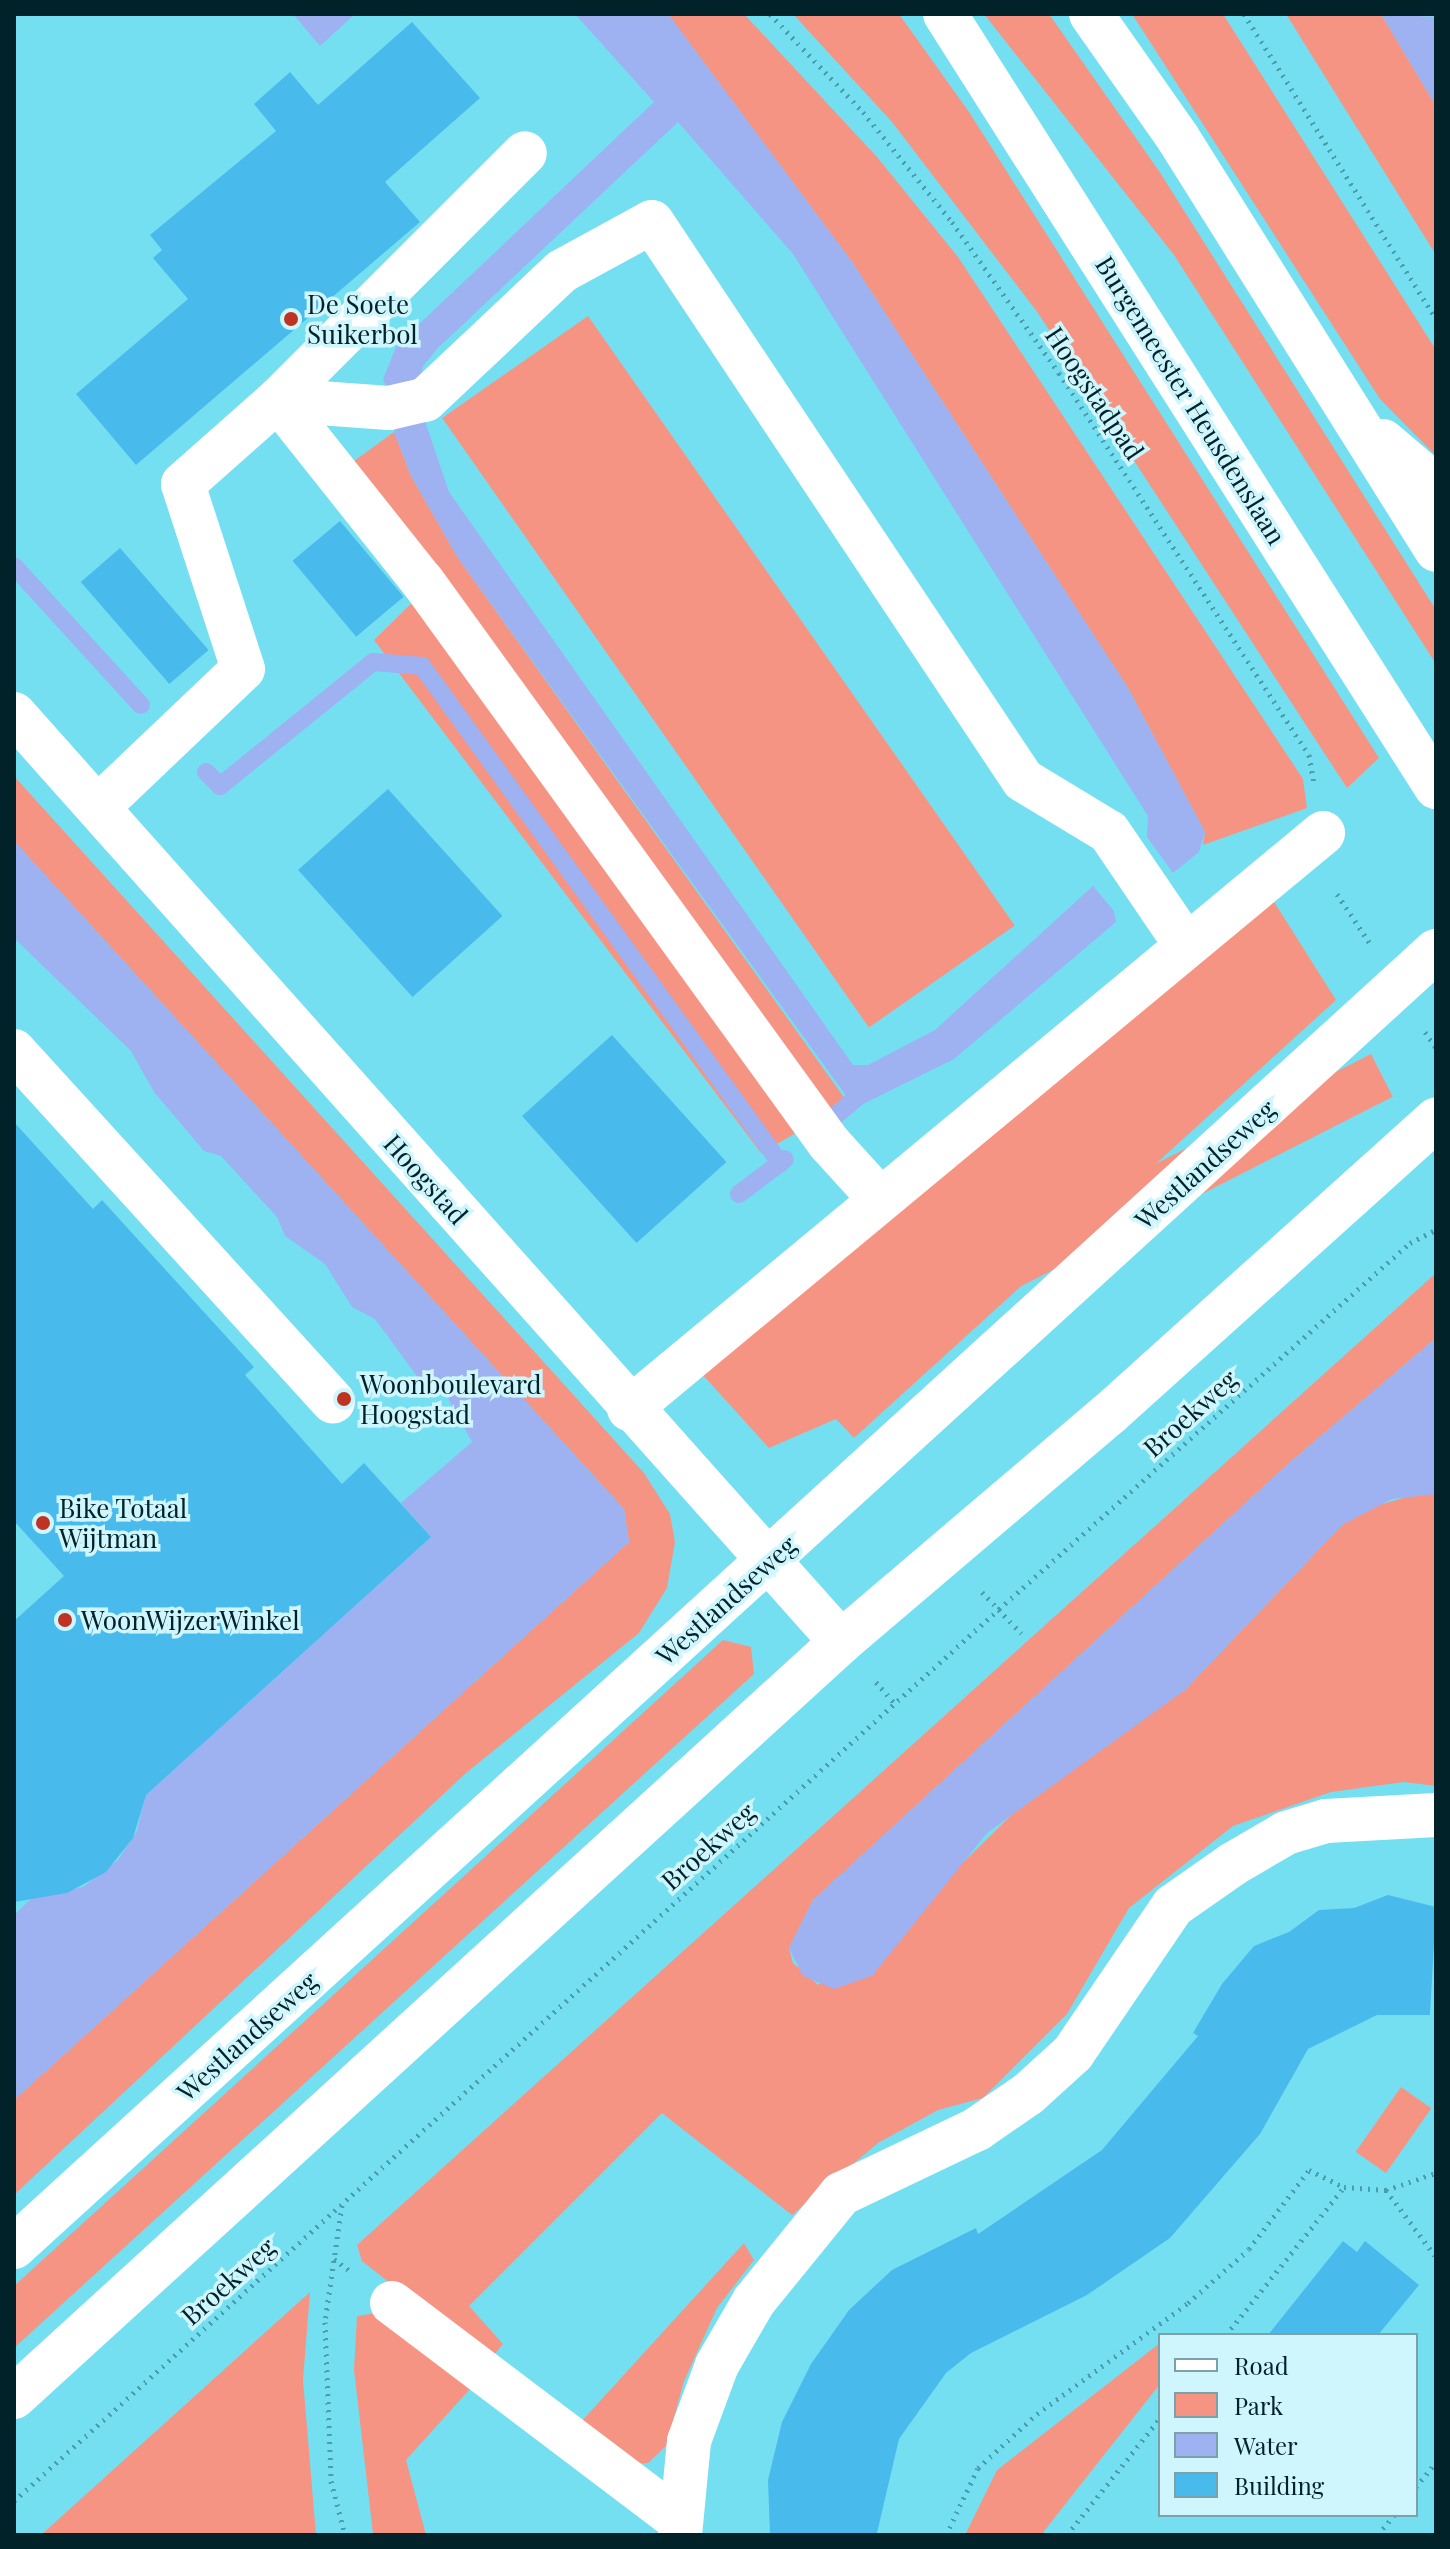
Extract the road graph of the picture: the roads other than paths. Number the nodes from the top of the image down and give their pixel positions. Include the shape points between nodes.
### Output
1 (945, 14) edge
2 (1091, 14) edge
3 (525, 153) dead end
4 (278, 400) junction
5 (1349, 414) junction
6 (1436, 486) edge
7 (1436, 550) edge
8 (14, 714) edge
9 (1436, 787) edge
10 (98, 807) junction
11 (1323, 833) road end
12 (1185, 944) junction
13 (1436, 951) edge
14 (14, 1051) edge
15 (1436, 1120) edge
16 (879, 1198) junction
17 (333, 1401) dead end
18 (629, 1409) junction
19 (767, 1563) junction
20 (841, 1642) junction
21 (1436, 1815) edge
22 (14, 2247) edge
23 (392, 2303) dead end
24 (14, 2397) edge
25 (679, 2528) edge

1 - 9 main road, Burgemeester Heusdenslaan
2 - 5 main road via 1178,138
3 - 4 main road
4 - 10 main road via 183,484 243,669
4 - 12 main road via 407,404 562,271 652,222 1023,780 1109,832
4 - 16 main road via 423,582 829,1143
5 - 6 main road
5 - 7 main road
8 - 10 main road, Hoogstad
10 - 18 main road, Hoogstad
11 - 12 main road
12 - 16 main road
13 - 19 main road, Westlandseweg
14 - 17 main road
15 - 20 main road via 1109,1414
16 - 18 main road
18 - 19 main road, Hoogstad
19 - 20 main road, Hoogstad
19 - 22 main road, Westlandseweg
20 - 24 main road
21 - 25 main road via 1326,1821 1286,1833 1233,1864 1173,1906 1073,2053 1028,2094 977,2129 841,2194 763,2288 717,2365 689,2441
23 - 25 main road

